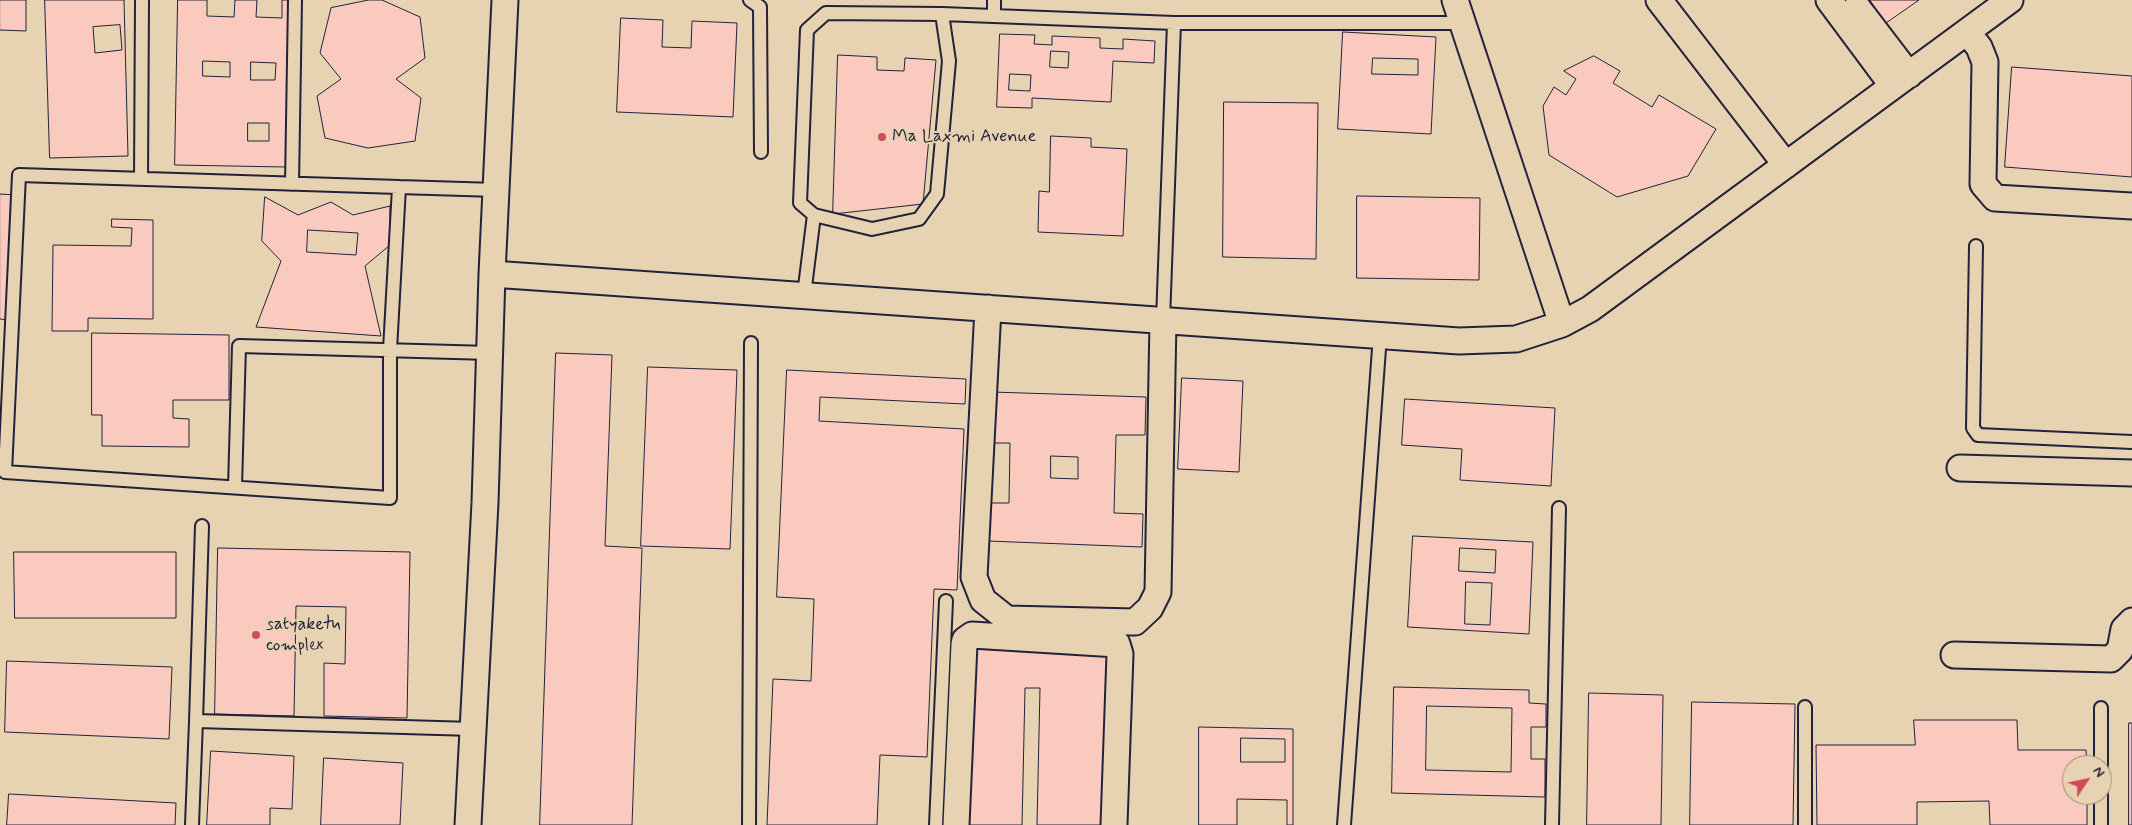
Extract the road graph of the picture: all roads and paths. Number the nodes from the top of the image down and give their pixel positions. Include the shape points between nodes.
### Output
1 (142, 0) edge
2 (296, 0) edge
3 (505, 0) edge
4 (750, 0) edge
5 (994, 0) edge
6 (1659, 0) edge
7 (1829, 0) edge
8 (1851, 0) edge
9 (2010, 0) edge
10 (1458, 11) edge
11 (942, 14) junction
12 (994, 16) junction
13 (1174, 23) junction
14 (1967, 32) junction
15 (1901, 80) junction
16 (762, 152) dead end
17 (1786, 165) junction
18 (141, 179) junction
19 (292, 184) junction
20 (399, 187) junction
21 (496, 190) junction
22 (2132, 206) edge
23 (814, 215) junction
24 (1976, 246) dead end
25 (492, 274) junction
26 (804, 296) junction
27 (988, 308) junction
28 (1163, 320) junction
29 (1562, 324) junction
30 (1380, 335) junction
31 (751, 343) dead end
32 (390, 350) junction
33 (490, 353) junction
34 (2132, 442) edge
35 (1960, 468) dead end
36 (2132, 473) edge
37 (235, 487) junction
38 (1559, 508) dead end
39 (202, 526) dead end
40 (946, 601) dead end
41 (2132, 621) edge
42 (1954, 656) dead end
43 (1805, 707) dead end
44 (2101, 708) dead end
45 (196, 722) junction
46 (473, 729) junction
47 (2101, 755) edge
48 (2101, 805) edge
49 (192, 825) edge
50 (468, 825) edge
51 (748, 825) edge
52 (936, 825) edge
53 (956, 825) edge
54 (1114, 825) edge
55 (1344, 825) edge
56 (1552, 825) edge
57 (1805, 825) edge
58 (2101, 825) edge

1 - 18 lane
2 - 19 lane
3 - 21 street
4 - 16 lane via 760,7
5 - 12 lane
6 - 17 street
7 - 15 street
8 - 15 street
9 - 14 street
10 - 13 lane
10 - 29 street
11 - 12 lane
11 - 23 lane via 949,61 937,194 919,219 872,229
11 - 23 lane via 826,13 808,30 800,203
12 - 13 lane
13 - 28 lane
14 - 15 street
14 - 22 street via 1979,47 1985,62 1983,184 1995,198
15 - 17 street
17 - 29 street via 1590,309
18 - 19 lane
18 - 37 lane via 19,175 5,472
19 - 20 lane
20 - 21 lane
20 - 32 lane
21 - 25 street
23 - 26 lane
24 - 34 lane via 1973,428 1978,434
25 - 26 street
25 - 33 street
26 - 27 street
27 - 28 street
27 - 28 street via 974,577 982,600 1007,619 1135,622 1150,608 1158,592
28 - 30 street
29 - 30 street via 1516,339 1459,341
30 - 55 lane
31 - 51 lane
32 - 33 lane
32 - 37 lane via 239,346
32 - 37 lane via 390,498
33 - 46 street
35 - 36 street
38 - 56 lane
39 - 45 lane
40 - 52 lane
41 - 42 street via 2124,629 2120,650 2111,659
43 - 57 lane
44 - 47 lane
45 - 46 lane
45 - 49 lane
46 - 50 street
48 - 58 lane
53 - 54 street via 964,644 972,635 1117,644 1120,654

